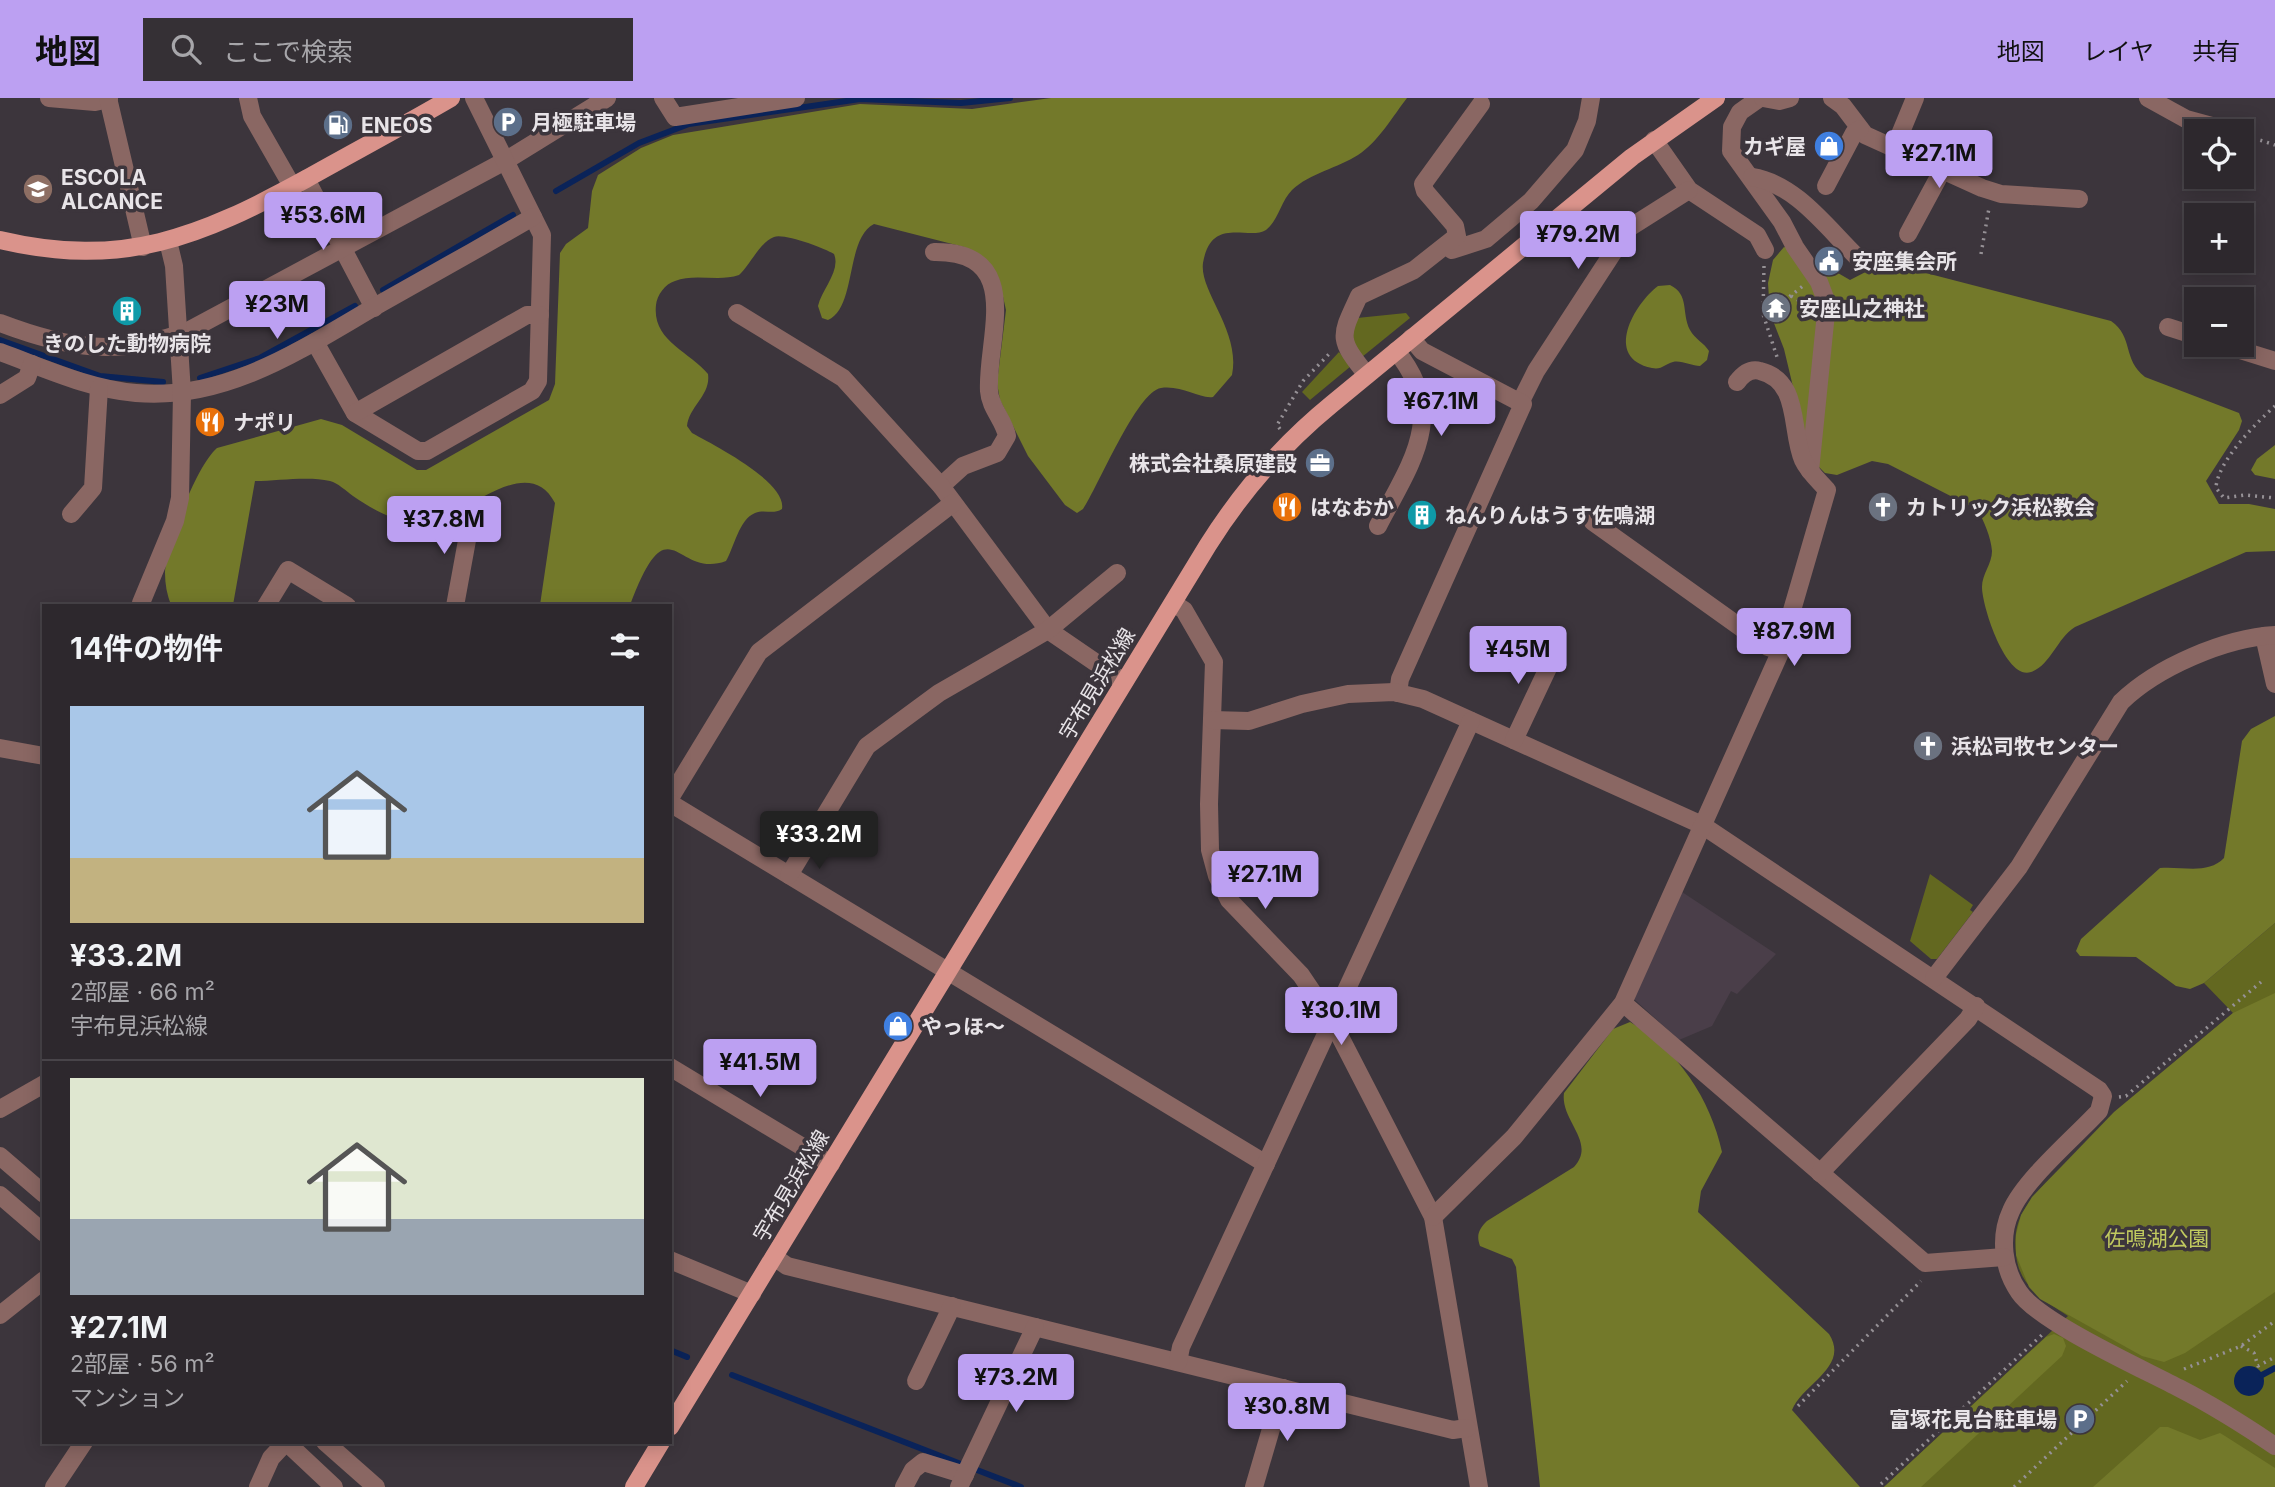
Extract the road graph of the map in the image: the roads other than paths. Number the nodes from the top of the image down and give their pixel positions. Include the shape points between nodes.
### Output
1 (49, 98) edge
2 (109, 98) edge
3 (248, 98) edge
4 (451, 98) edge
5 (474, 98) edge
6 (607, 98) edge
7 (663, 98) edge
8 (796, 98) edge
9 (1591, 98) edge
10 (1716, 98) edge
11 (1762, 98) edge
12 (1790, 98) edge
13 (1832, 98) edge
14 (1915, 98) edge
15 (2148, 98) edge
16 (1481, 104) dead end
17 (2186, 119) edge
18 (1860, 129) junction
19 (1654, 140) junction
20 (1894, 149) junction
21 (505, 161) junction
22 (1942, 171) junction
23 (1752, 177) junction
24 (299, 183) junction
25 (1826, 186) dead end
26 (1689, 190) junction
27 (2079, 199) dead end
28 (533, 217) junction
29 (1908, 234) dead end
30 (0, 240) edge
31 (168, 242) junction
32 (1448, 245) junction
33 (143, 247) junction
34 (342, 248) junction
35 (1765, 250) road end
36 (934, 252) dead end
37 (1857, 257) dead end
38 (374, 307) junction
39 (737, 313) dead end
40 (540, 315) junction
41 (0, 323) edge
42 (2168, 327) dead end
43 (2184, 332) edge
44 (178, 334) junction
45 (1412, 338) junction
46 (315, 342) junction
47 (1396, 351) junction
48 (0, 352) edge
49 (2254, 354) edge
50 (2275, 361) edge
51 (32, 363) junction
52 (1367, 375) junction
53 (1737, 382) dead end
54 (99, 388) junction
55 (182, 393) junction
56 (0, 395) edge
57 (1520, 402) junction
58 (355, 413) junction
59 (1811, 471) junction
60 (941, 486) junction
61 (953, 503) junction
62 (472, 513) dead end
63 (71, 514) dead end
64 (1593, 522) dead end
65 (1378, 526) dead end
66 (1117, 573) dead end
67 (141, 603) dead end
68 (1173, 603) junction
69 (267, 604) edge
70 (344, 604) edge
71 (455, 604) edge
72 (1048, 629) junction
73 (2269, 636) edge
74 (1557, 649) dead end
75 (1780, 650) junction
76 (1124, 682) junction
77 (2275, 684) edge
78 (1398, 693) junction
79 (1212, 720) junction
80 (1471, 721) junction
81 (1514, 740) junction
82 (0, 748) edge
83 (42, 756) edge
84 (672, 798) edge
85 (672, 802) edge
86 (1702, 825) junction
87 (789, 875) junction
88 (948, 972) junction
89 (1934, 978) junction
90 (1623, 1003) junction
91 (1976, 1006) junction
92 (1332, 1021) junction
93 (672, 1067) edge
94 (42, 1085) edge
95 (0, 1109) edge
96 (0, 1156) edge
97 (831, 1164) junction
98 (1266, 1164) junction
99 (1819, 1172) junction
100 (42, 1192) edge
101 (0, 1195) edge
102 (1433, 1217) junction
103 (42, 1231) edge
104 (774, 1257) junction
105 (2004, 1257) junction
106 (672, 1261) edge
107 (42, 1282) edge
108 (752, 1294) junction
109 (952, 1306) junction
110 (0, 1315) edge
111 (1035, 1327) junction
112 (1178, 1362) junction
113 (916, 1381) dead end
114 (1283, 1388) junction
115 (672, 1424) edge
116 (1467, 1428) junction
117 (83, 1444) edge
118 (284, 1444) edge
119 (288, 1444) edge
120 (327, 1444) edge
121 (660, 1444) edge
122 (2275, 1446) edge
123 (962, 1481) edge
124 (54, 1487) edge
125 (258, 1487) edge
126 (334, 1487) edge
127 (376, 1487) edge
128 (634, 1487) edge
129 (904, 1487) edge
130 (1254, 1487) edge
131 (1479, 1487) edge

1 - 2 street via 95,102
2 - 33 street
3 - 24 street via 252,116
4 - 24 main road
5 - 21 street
6 - 21 street
7 - 8 street via 675,117
9 - 32 street via 1575,150 1531,201 1486,239 1452,250
10 - 19 main road, 宇布見浜松線
11 - 12 street
11 - 23 street via 1740,112 1732,127 1731,151
13 - 18 street
14 - 20 street
15 - 17 street
16 - 32 street via 1423,184 1455,226 1457,236
18 - 20 street
18 - 25 street
19 - 26 street
19 - 45 main road, 宇布見浜松線
20 - 22 street
21 - 28 street
21 - 34 street
22 - 27 street via 1991,192
22 - 29 street
23 - 37 street via 1791,193
23 - 59 street via 1819,282 1827,303
24 - 31 main road via 236,217
24 - 34 street
26 - 35 street via 1757,234
26 - 57 street via 1629,228
28 - 38 street
28 - 40 street via 542,235
30 - 33 main road via 72,251
31 - 33 main road
31 - 44 street
32 - 52 street via 1415,270 1359,296 1343,330 1346,349
34 - 38 street
34 - 44 street
36 - 60 street via 961,255 984,271 991,283 997,310 989,393 1007,436 997,453 963,467
38 - 46 street
39 - 60 street via 844,378
40 - 58 street via 527,315
40 - 58 street via 538,381 532,391 427,451 418,451
41 - 44 street via 45,340 86,347 128,347
42 - 43 street
44 - 55 street
45 - 47 main road, 宇布見浜松線
45 - 57 street via 1422,351
46 - 55 street via 240,378
46 - 58 street
47 - 52 main road, 宇布見浜松線
47 - 65 street via 1422,397 1422,433
48 - 51 street
49 - 50 street
51 - 54 street
51 - 56 street via 27,378
52 - 68 main road, 宇布見浜松線 via 1292,439 1255,479
53 - 59 street via 1755,370 1778,380 1787,391 1800,450
54 - 55 street
54 - 63 street via 93,488
55 - 67 street via 178,510
57 - 78 street via 1523,404 1400,679
59 - 75 street via 1827,490
60 - 61 street
61 - 72 street
61 - 84 street via 759,652
62 - 71 street
64 - 75 street via 1768,647
66 - 72 street
68 - 76 main road, 宇布見浜松線
68 - 79 street via 1184,610 1214,662
69 - 70 street via 288,570
72 - 76 street
72 - 87 street via 939,694 867,746
73 - 77 street
73 - 89 street via 2236,641 2168,669 2143,682 2121,702 2019,867
74 - 81 street
75 - 86 street
76 - 88 main road, 宇布見浜松線
78 - 79 street via 1325,698 1249,721
78 - 80 street
79 - 92 street via 1210,837 1217,877 1229,900 1301,975
80 - 81 street
80 - 92 street
81 - 86 street
82 - 83 street
85 - 87 street
86 - 89 street
86 - 90 street
87 - 88 street
88 - 97 main road, 宇布見浜松線
88 - 98 street
89 - 91 street
90 - 99 street
90 - 102 street via 1514,1137
91 - 99 street
91 - 105 street via 2099,1090 2103,1100 2099,1111 2023,1191 2011,1210 2004,1233
92 - 98 street
92 - 102 street
93 - 97 street
94 - 95 street
96 - 100 street
97 - 104 main road, 宇布見浜松線
98 - 112 street via 1181,1346
99 - 105 street via 1925,1263
101 - 103 street
102 - 116 street
104 - 108 main road, 宇布見浜松線
104 - 109 street via 787,1266
105 - 122 street via 2020,1293 2033,1308
106 - 108 street
107 - 110 street
108 - 115 main road, 宇布見浜松線
109 - 111 street
109 - 113 street
111 - 112 street
111 - 123 street
112 - 114 street
114 - 116 street via 1453,1430
114 - 130 street
116 - 131 street
117 - 124 street
118 - 125 street via 271,1458
119 - 126 street
120 - 127 street
121 - 128 main road
123 - 129 street via 923,1462

